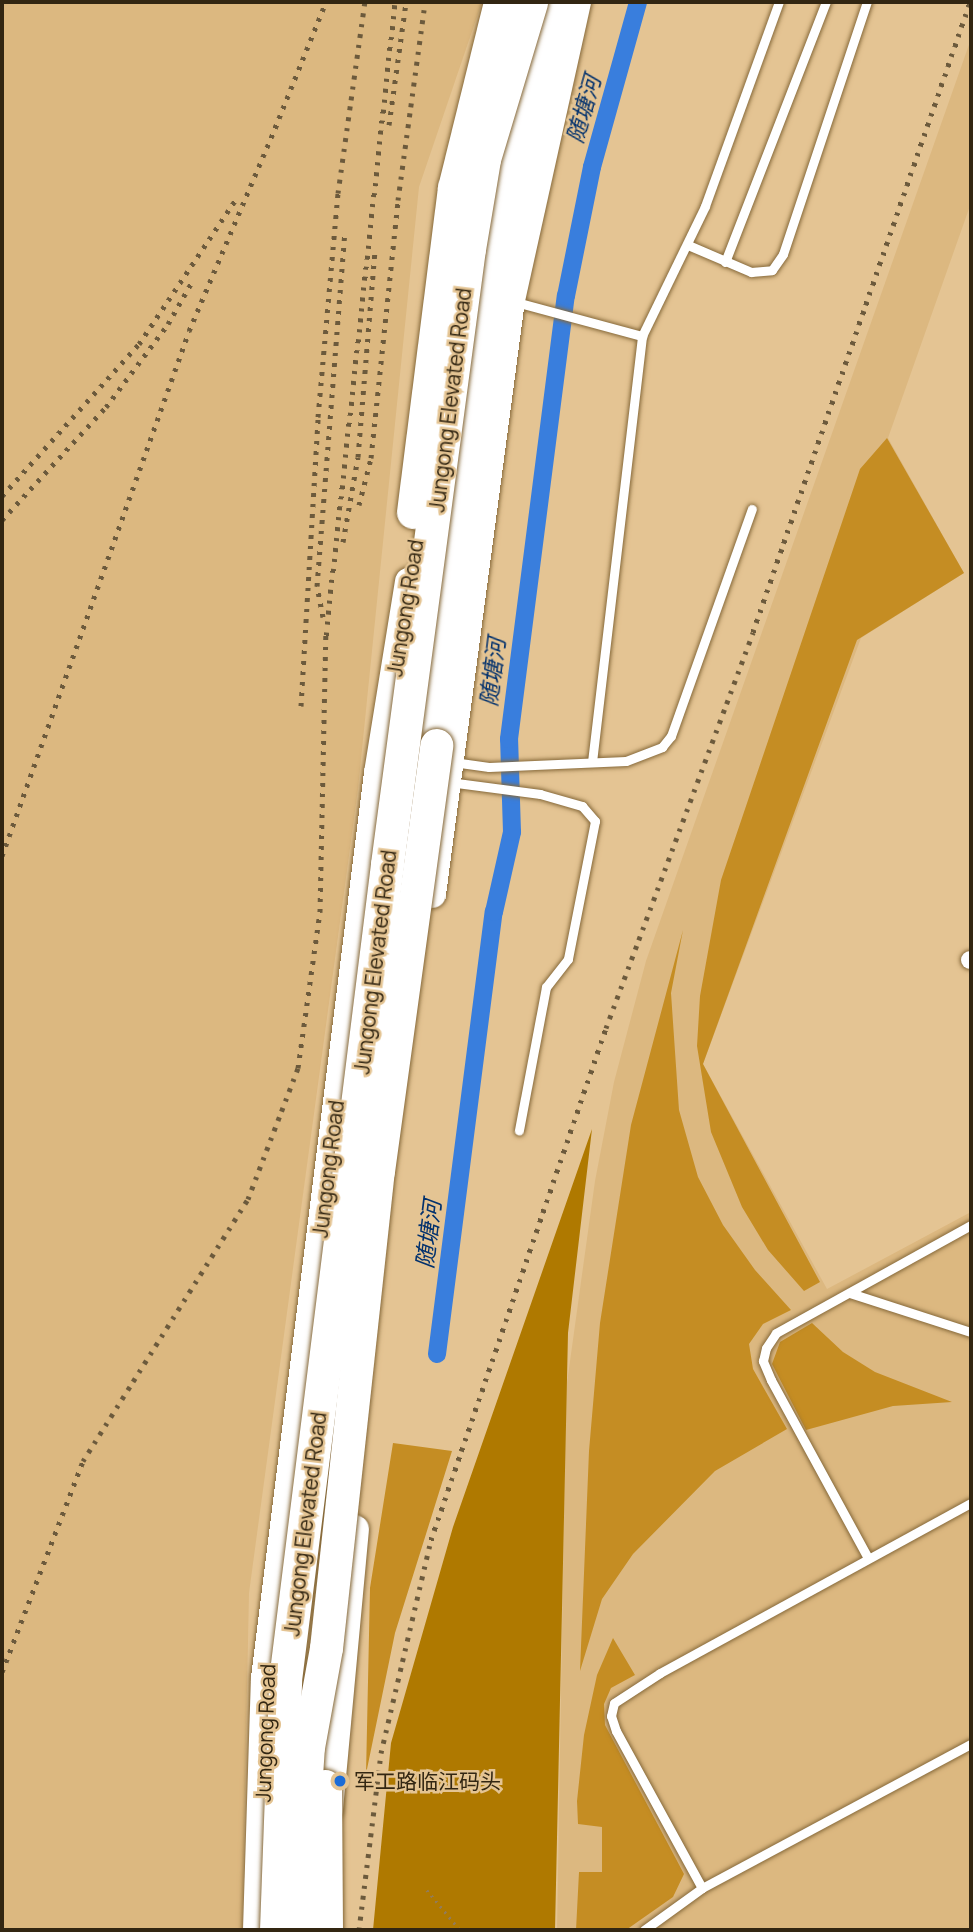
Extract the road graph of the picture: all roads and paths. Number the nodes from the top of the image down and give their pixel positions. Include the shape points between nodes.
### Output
1 (500, 2) edge
2 (518, 2) edge
3 (531, 2) edge
4 (555, 2) edge
5 (577, 2) edge
6 (779, 2) edge
7 (826, 2) edge
8 (867, 2) edge
9 (688, 245) junction
10 (725, 262) junction
11 (511, 300) junction
12 (642, 336) junction
13 (752, 509) dead end
14 (592, 762) junction
15 (379, 763) junction
16 (450, 772) junction
17 (387, 864) junction
18 (519, 1130) dead end
19 (971, 1225) edge
20 (850, 1293) junction
21 (971, 1332) edge
22 (971, 1503) edge
23 (868, 1558) junction
24 (326, 1648) junction
25 (971, 1744) edge
26 (702, 1888) junction
27 (427, 1890) dead end
28 (257, 1930) edge
29 (276, 1930) edge
30 (301, 1930) edge
31 (323, 1930) edge
32 (460, 1930) edge
33 (644, 1930) edge

1 - 17 highway, bridge via 454,188 432,352 397,646
2 - 15 main road, Jungong Road via 496,65 454,255 438,406
3 - 17 highway, Jungong Elevated Road, bridge via 484,159 468,249
4 - 24 highway, Jungong Elevated Road, bridge via 517,138 471,443 436,745 378,1171
5 - 11 main road
6 - 9 lane
7 - 10 lane
8 - 10 lane via 783,254 772,270 762,274
9 - 10 lane
9 - 12 lane
11 - 12 lane
11 - 16 main road
12 - 14 lane
13 - 14 lane via 671,736 644,756
14 - 16 lane
15 - 16 lane
15 - 16 lane
15 - 28 main road, Jungong Road via 265,1678
16 - 18 lane via 489,789 540,794 582,806 596,821 568,959 546,987
16 - 31 main road via 373,1318
17 - 29 highway, Jungong Elevated Road, bridge via 285,1680
19 - 20 lane
20 - 21 lane
20 - 23 lane via 776,1333 763,1361
22 - 23 lane
23 - 26 lane via 614,1703 615,1731
24 - 30 highway, Jungong Elevated Road, bridge via 308,1747
24 - 31 highway, bridge
25 - 26 lane
26 - 33 lane
27 - 32 path

